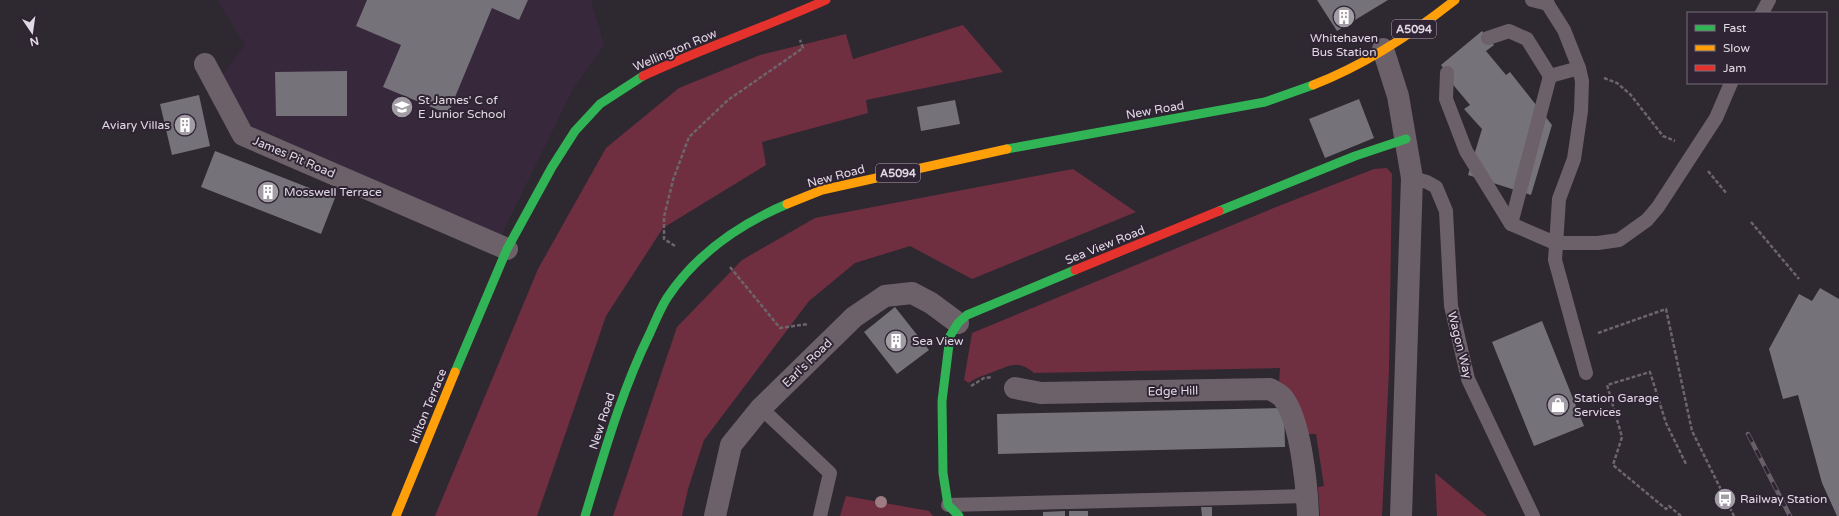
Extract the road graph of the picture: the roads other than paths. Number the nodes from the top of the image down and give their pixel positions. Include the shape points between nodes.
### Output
1 (826, 0) edge
2 (1455, 0) edge
3 (1532, 0) edge
4 (1769, 0) edge
5 (1547, 2) edge
6 (1763, 12) edge
7 (1488, 38) dead end
8 (1383, 49) junction
9 (205, 64) dead end
10 (1446, 73) dead end
11 (1580, 74) junction
12 (1550, 76) junction
13 (1731, 84) edge
14 (1406, 140) junction
15 (1412, 178) junction
16 (1511, 224) junction
17 (1555, 243) junction
18 (507, 249) junction
19 (482, 305) joint
20 (958, 323) junction
21 (1586, 373) dead end
22 (1015, 388) dead end
23 (762, 408) junction
24 (948, 505) junction
25 (1307, 506) edge
26 (396, 516) edge
27 (585, 516) edge
28 (716, 516) edge
29 (820, 516) edge
30 (958, 516) edge
31 (1401, 516) edge
32 (1533, 516) edge

1 - 18 street, Wellington Row via 640,77 600,104 575,130
2 - 8 street, A5094
3 - 5 lane
4 - 6 lane
5 - 11 lane via 1564,30
7 - 12 lane via 1509,30 1527,39
8 - 14 street via 1398,96
8 - 27 street, New Road / A5094 via 1350,69 1265,102 989,152 822,190 763,214 727,236 699,259 667,298 622,396
9 - 18 street, James Pit Road via 243,135
10 - 16 lane via 1446,99 1466,151
11 - 12 lane
11 - 17 lane via 1581,111 1574,159 1559,199
12 - 16 lane
13 - 17 lane via 1716,118 1647,220 1619,240 1598,243
14 - 15 street
14 - 20 street, Sea View Road via 1355,156 1000,301 967,315
15 - 31 street
15 - 32 lane, Wagon Way via 1436,187 1446,211 1451,306 1468,379
16 - 17 lane
17 - 21 lane via 1555,260
18 - 19 street, Wellington Row
19 - 26 street, Hilton Terrace
20 - 23 street, Earl's Road via 931,303 912,294 885,296 854,317
20 - 24 street, Sea View Road via 950,336 942,401 943,472
22 - 25 street, Edge Hill via 1041,393 1270,390 1282,397 1289,407 1300,441
23 - 28 street, Earl's Road via 731,444
23 - 29 lane via 830,473
24 - 25 lane
24 - 30 street

